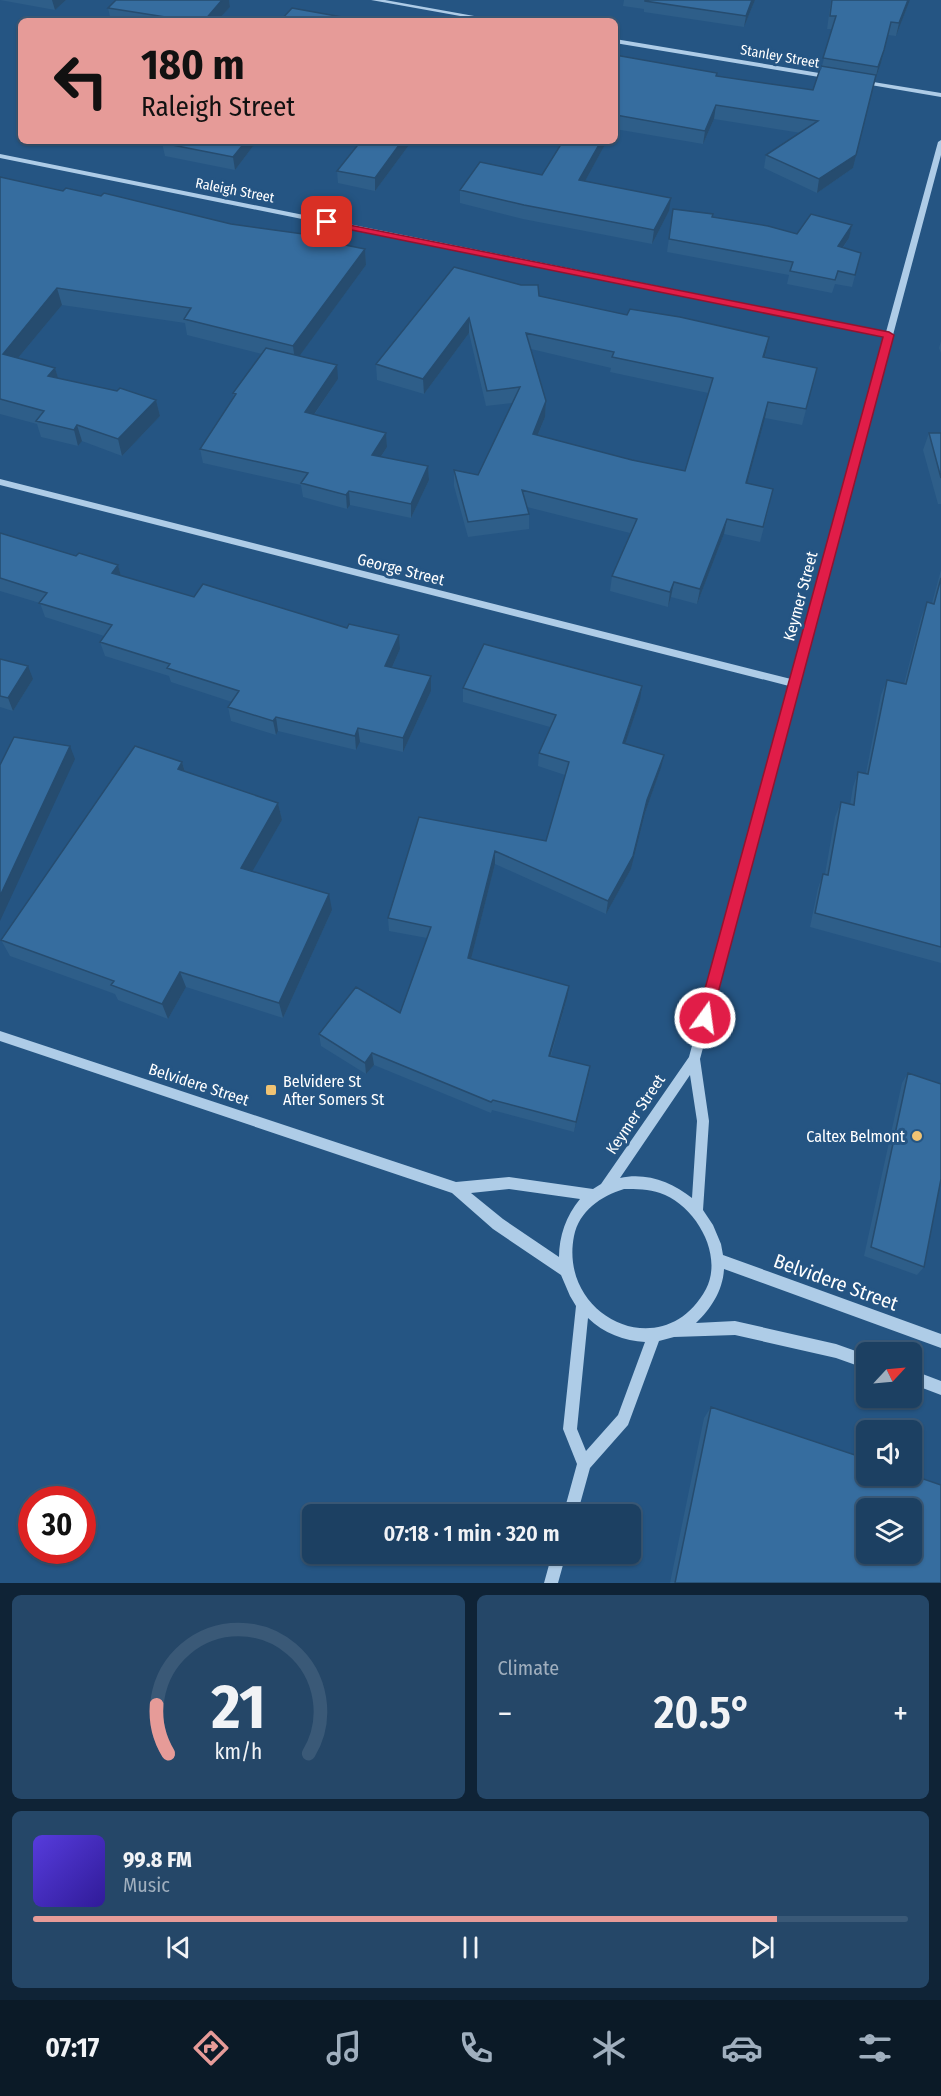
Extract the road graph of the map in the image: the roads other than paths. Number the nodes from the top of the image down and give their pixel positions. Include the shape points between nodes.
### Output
1 (374, 0) edge
2 (481, 18) edge
3 (618, 41) edge
4 (836, 78) edge
5 (848, 80) edge
6 (941, 95) edge
7 (941, 142) edge
8 (0, 156) edge
9 (889, 335) junction
10 (0, 482) edge
11 (795, 684) junction
12 (0, 1036) edge
13 (694, 1059) junction
14 (456, 1188) junction
15 (606, 1188) junction
16 (593, 1195) junction
17 (697, 1211) junction
18 (718, 1260) junction
19 (566, 1270) junction
20 (583, 1305) junction
21 (673, 1331) junction
22 (654, 1336) junction
23 (941, 1341) edge
24 (856, 1358) edge
25 (922, 1381) edge
26 (941, 1388) edge
27 (584, 1464) junction
28 (573, 1504) edge
29 (556, 1564) edge
30 (551, 1583) edge

1 - 2 street
3 - 4 street, Stanley Street
5 - 6 street
7 - 9 street, Keymer Street
8 - 9 street, Raleigh Street
9 - 11 street, Keymer Street
10 - 11 street, George Street
11 - 13 street, Keymer Street
12 - 14 street, Belvidere Street
13 - 15 street, Keymer Street
13 - 17 street, Keymer Street via 703,1121
14 - 16 street, Belvidere Street via 509,1184
14 - 19 street, Belvidere Street via 498,1224
15 - 16 street
15 - 17 street via 624,1183 664,1187
16 - 19 street via 569,1228
17 - 18 street via 711,1234
18 - 21 street via 716,1282 707,1303 693,1320
18 - 23 street, Belvidere Street
19 - 20 street
20 - 22 street via 604,1324 628,1334
20 - 27 street via 570,1429
21 - 22 street
21 - 24 street via 735,1328
22 - 27 street via 623,1420
25 - 26 street
27 - 28 street
29 - 30 street

